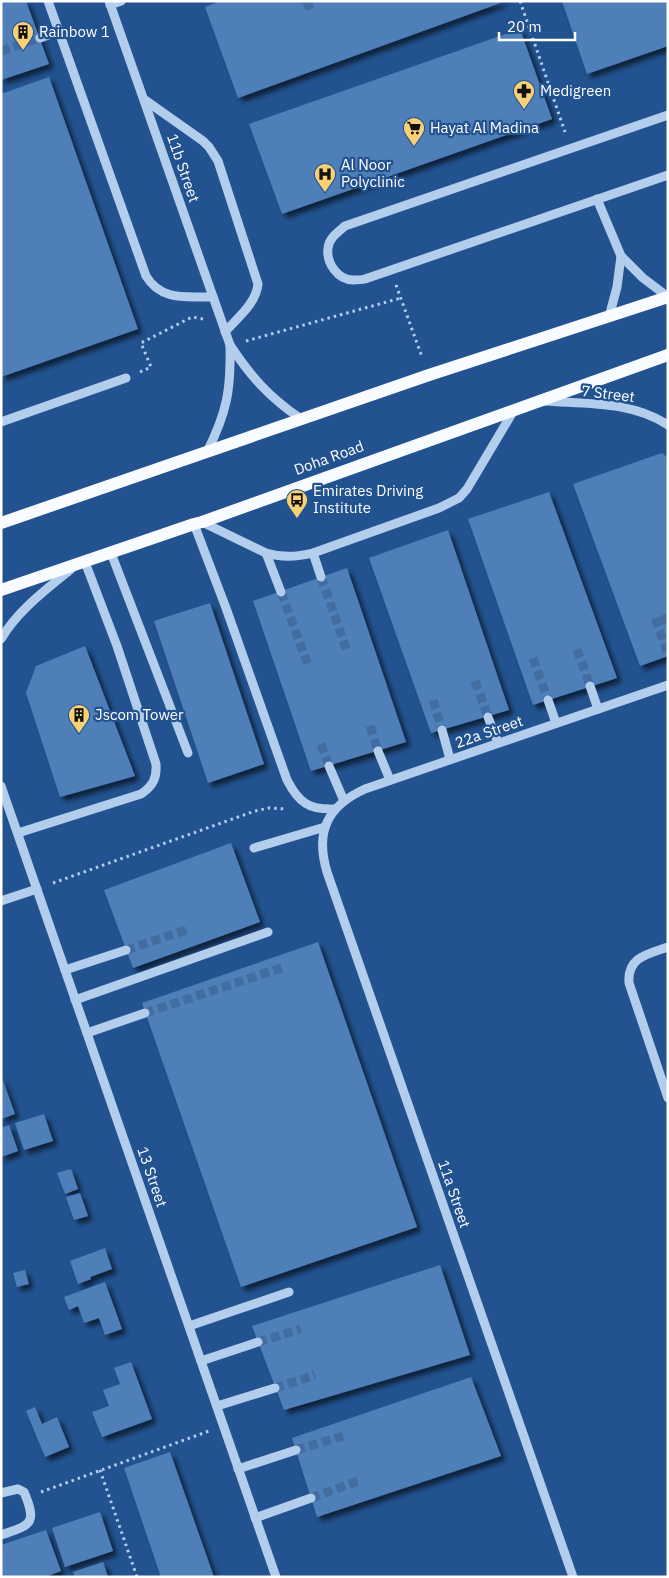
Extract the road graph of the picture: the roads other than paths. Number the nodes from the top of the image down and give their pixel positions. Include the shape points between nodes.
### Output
1 (48, 1) edge
2 (121, 1) edge
3 (110, 3) edge
4 (59, 31) junction
5 (40, 38) tunnel mouth
6 (145, 100) junction
7 (668, 115) edge
8 (668, 175) edge
9 (597, 199) junction
10 (621, 256) junction
11 (213, 297) junction
12 (668, 297) edge
13 (609, 317) junction
14 (225, 332) junction
15 (230, 345) junction
16 (668, 355) edge
17 (126, 378) dead end
18 (541, 401) junction
19 (514, 410) junction
20 (301, 419) junction
21 (1, 422) edge
22 (668, 425) edge
23 (207, 452) junction
24 (1, 523) edge
25 (198, 523) junction
26 (111, 553) junction
27 (266, 553) junction
28 (313, 553) junction
29 (80, 564) junction
30 (321, 577) tunnel mouth
31 (1, 590) edge
32 (281, 592) tunnel mouth
33 (1, 639) edge
34 (668, 685) edge
35 (590, 686) tunnel mouth
36 (548, 700) tunnel mouth
37 (598, 709) junction
38 (488, 716) tunnel mouth
39 (556, 723) junction
40 (442, 730) tunnel mouth
41 (498, 743) junction
42 (378, 751) tunnel mouth
43 (188, 753) dead end
44 (450, 759) junction
45 (329, 766) tunnel mouth
46 (390, 780) junction
47 (1, 786) edge
48 (344, 801) junction
49 (335, 809) junction
50 (326, 823) junction
51 (18, 833) junction
52 (254, 848) dead end
53 (37, 889) junction
54 (1, 901) edge
55 (268, 932) dead end
56 (668, 947) edge
57 (126, 950) tunnel mouth
58 (66, 970) junction
59 (75, 1000) junction
60 (145, 1013) tunnel mouth
61 (87, 1033) junction
62 (668, 1098) edge
63 (290, 1292) dead end
64 (189, 1326) junction
65 (258, 1342) tunnel mouth
66 (201, 1361) junction
67 (275, 1388) tunnel mouth
68 (217, 1406) junction
69 (296, 1450) tunnel mouth
70 (238, 1469) junction
71 (1, 1493) edge
72 (311, 1498) tunnel mouth
73 (255, 1518) junction
74 (1, 1535) edge
75 (276, 1577) edge
76 (574, 1577) edge

1 - 4 street
2 - 3 street
3 - 6 street, 11b Street
4 - 5 street
4 - 11 street via 146,276 151,284 166,294
6 - 11 street, 11b Street
6 - 14 street via 203,141 218,161 258,284 252,301
7 - 9 street via 345,226 334,235 328,248 330,262 338,274 351,280 365,279
8 - 9 street
9 - 10 street
10 - 12 street
10 - 13 street
11 - 14 street, 11b Street
12 - 13 main road
13 - 20 main road
14 - 15 street, 11b Street
15 - 20 street, 11b Street via 261,386
15 - 23 street, 11b Street via 228,400 220,427
16 - 18 main road, Doha Road
17 - 21 street
18 - 19 main road, Doha Road
18 - 22 street, 7 Street via 613,405 639,411
19 - 25 main road, Doha Road
19 - 28 street via 459,498
20 - 23 main road
23 - 24 main road
25 - 26 main road, Doha Road
25 - 27 street
25 - 49 street via 287,780 294,794 305,804 320,810
26 - 29 main road, Doha Road
26 - 43 street
27 - 28 street via 288,557
27 - 32 street
28 - 30 street
29 - 31 main road, Doha Road
29 - 33 street via 28,605 8,626
29 - 51 street via 117,646 157,773 154,782 141,794
34 - 37 street, 22a Street
35 - 37 street
36 - 39 street
37 - 39 street, 22a Street
38 - 41 street
39 - 41 street, 22a Street
40 - 44 street
41 - 44 street, 22a Street
42 - 46 street
44 - 46 street, 22a Street
45 - 48 street
46 - 48 street, 22a Street
47 - 51 street, 13 Street
48 - 49 street, 22a Street
49 - 50 street, 22a Street
50 - 52 street
50 - 76 street, 11a Street via 322,845 327,872
51 - 53 street, 13 Street
53 - 54 street
53 - 58 street, 13 Street
55 - 59 street
56 - 62 street via 640,958 633,963 628,975
57 - 58 street
58 - 59 street, 13 Street
59 - 61 street, 13 Street
60 - 61 street
61 - 64 street, 13 Street
63 - 64 street
64 - 66 street, 13 Street
65 - 66 street
66 - 68 street, 13 Street
67 - 68 street
68 - 70 street, 13 Street
69 - 70 street
70 - 73 street, 13 Street
71 - 74 street via 18,1489 24,1492 30,1513 30,1522 23,1528
72 - 73 street
73 - 75 street, 13 Street

